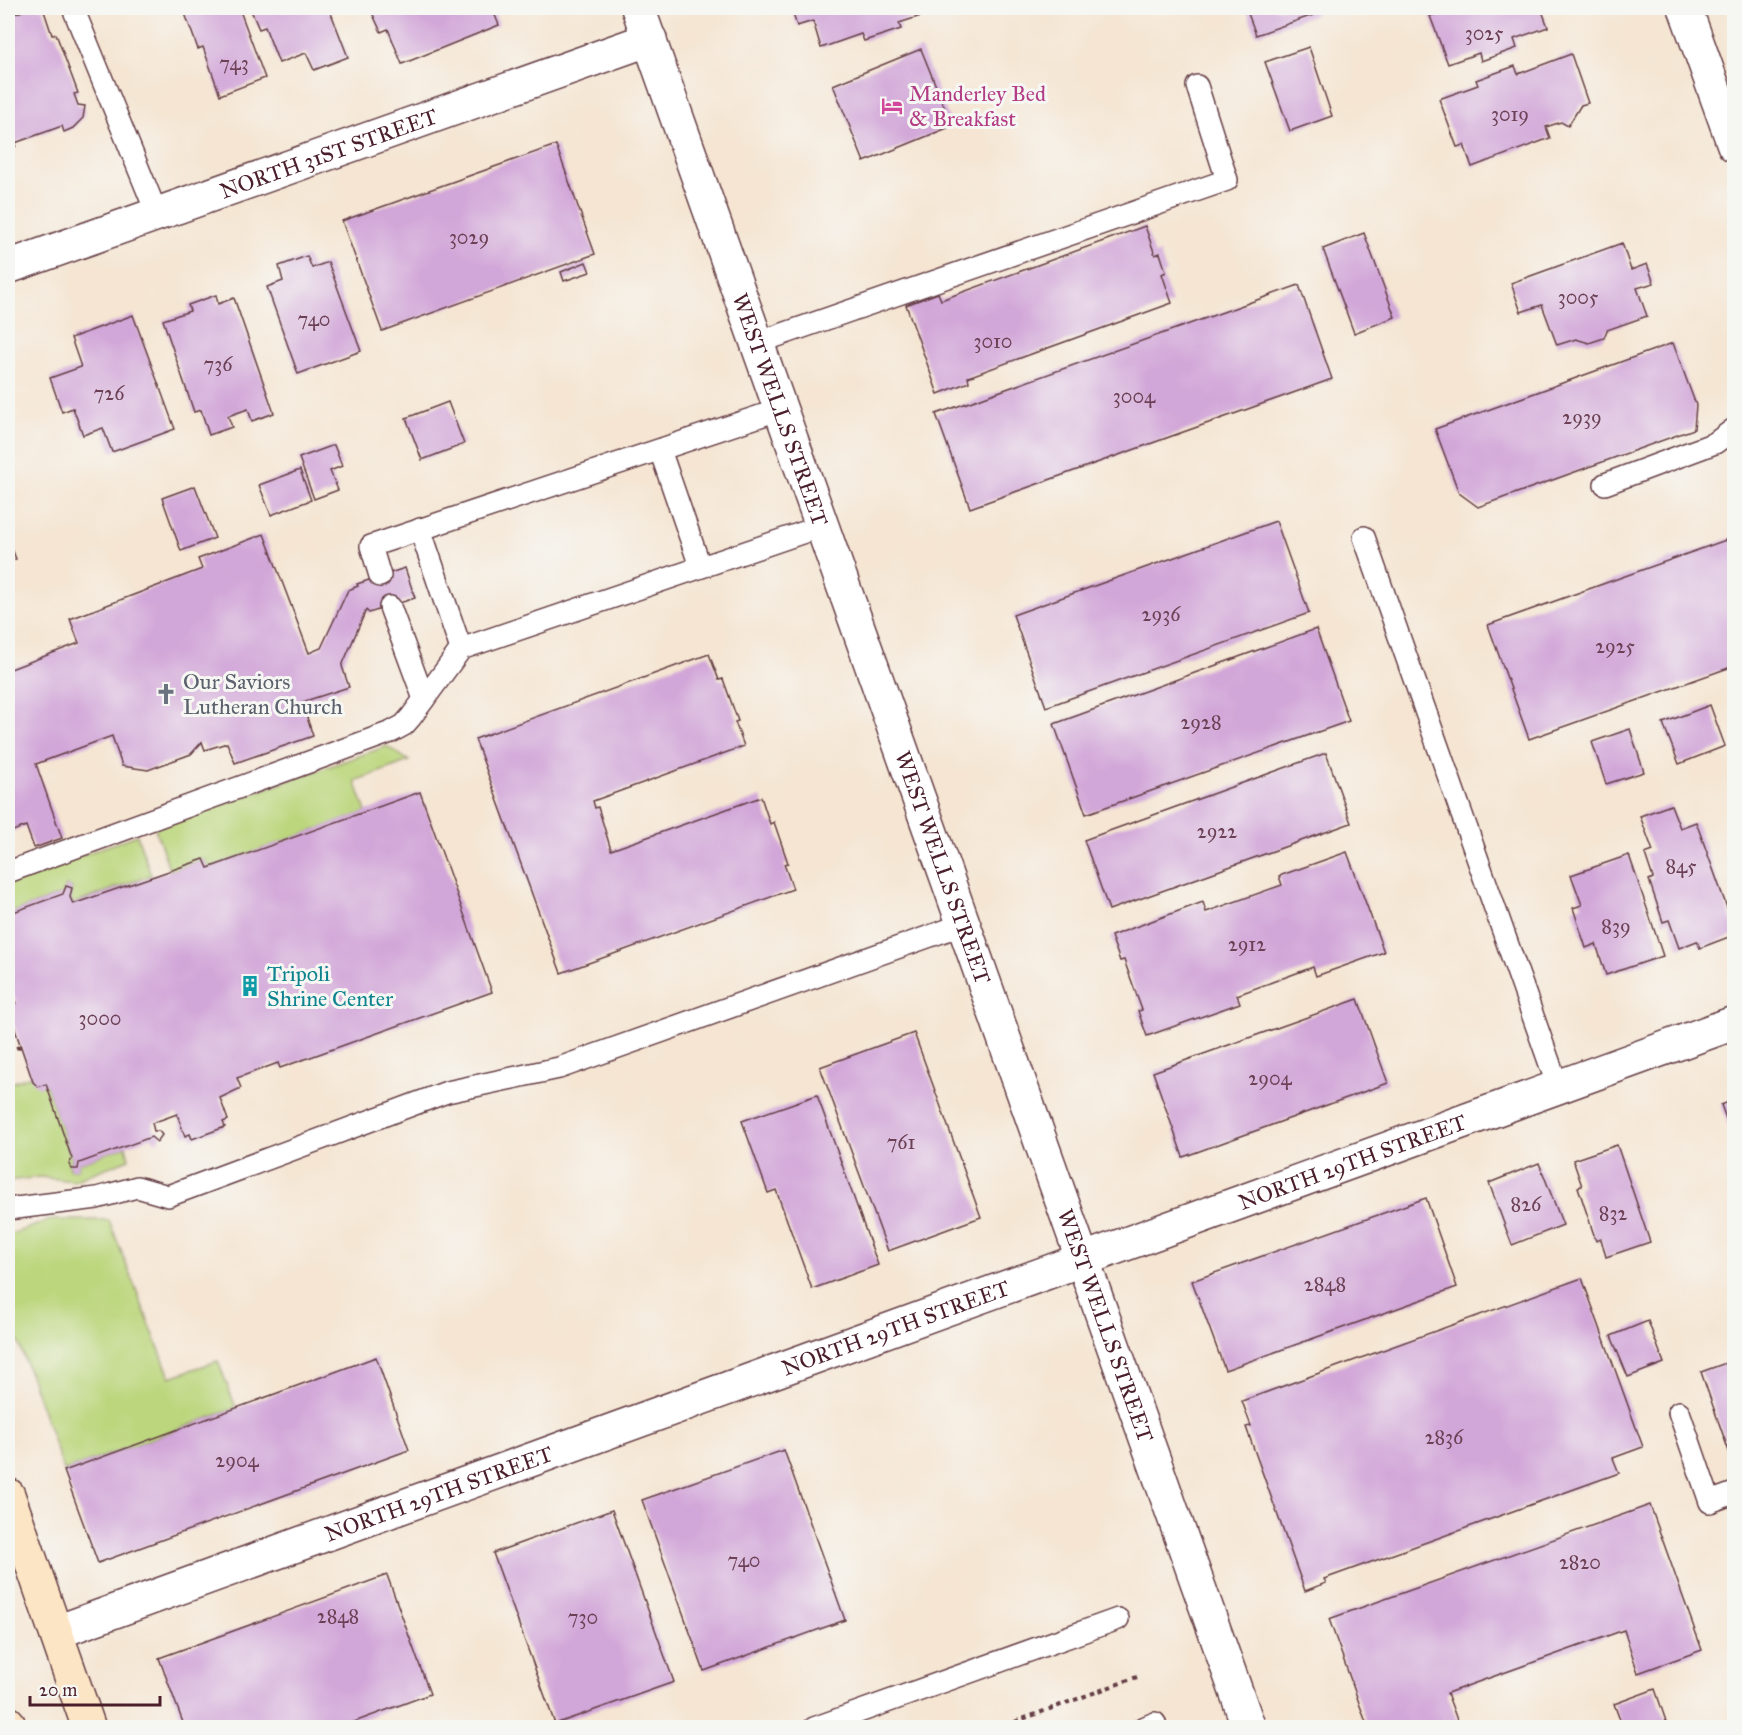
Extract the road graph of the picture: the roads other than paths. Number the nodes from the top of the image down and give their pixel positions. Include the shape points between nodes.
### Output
1 (73, 8) edge
2 (638, 8) edge
3 (1685, 8) edge
4 (650, 39) junction
5 (1197, 86) dead end
6 (1734, 145) edge
7 (157, 214) junction
8 (8, 267) edge
9 (757, 343) junction
10 (781, 409) junction
11 (1734, 429) edge
12 (660, 450) junction
13 (1605, 484) dead end
14 (822, 526) junction
15 (420, 529) junction
16 (1364, 537) dead end
17 (700, 566) junction
18 (380, 576) dead end
19 (390, 607) dead end
20 (461, 649) junction
21 (424, 699) junction
22 (8, 872) edge
23 (964, 924) junction
24 (1734, 1023) edge
25 (1558, 1087) junction
26 (8, 1209) edge
27 (1083, 1260) junction
28 (1679, 1412) dead end
29 (1734, 1493) edge
30 (8, 1495) edge
31 (1118, 1619) dead end
32 (57, 1632) junction
33 (8, 1723) edge
34 (9, 1728) edge
35 (90, 1728) edge
36 (814, 1728) edge
37 (1250, 1728) edge

1 - 7 lane
2 - 4 street, WEST WELLS STREET
3 - 6 street
4 - 7 street, NORTH 31ST STREET
4 - 9 street, WEST WELLS STREET
5 - 9 lane via 1227,180
7 - 8 street, NORTH 31ST STREET
9 - 10 street, WEST WELLS STREET
10 - 12 lane
10 - 14 street, WEST WELLS STREET
11 - 13 lane via 1714,443
12 - 15 lane
12 - 17 lane
14 - 17 lane
14 - 23 street, WEST WELLS STREET
15 - 18 lane via 371,546
15 - 20 lane
16 - 25 lane
17 - 20 lane
19 - 21 lane
20 - 21 lane
21 - 22 lane via 404,725 391,732
23 - 26 lane via 559,1068 447,1092 168,1196 137,1187 97,1198
23 - 27 street, WEST WELLS STREET
24 - 25 street, NORTH 29TH STREET
25 - 27 street, NORTH 29TH STREET
27 - 32 street, NORTH 29TH STREET
27 - 37 street, WEST WELLS STREET
28 - 29 lane via 1710,1502
30 - 32 main road
31 - 36 lane
32 - 35 main road
33 - 34 main road

